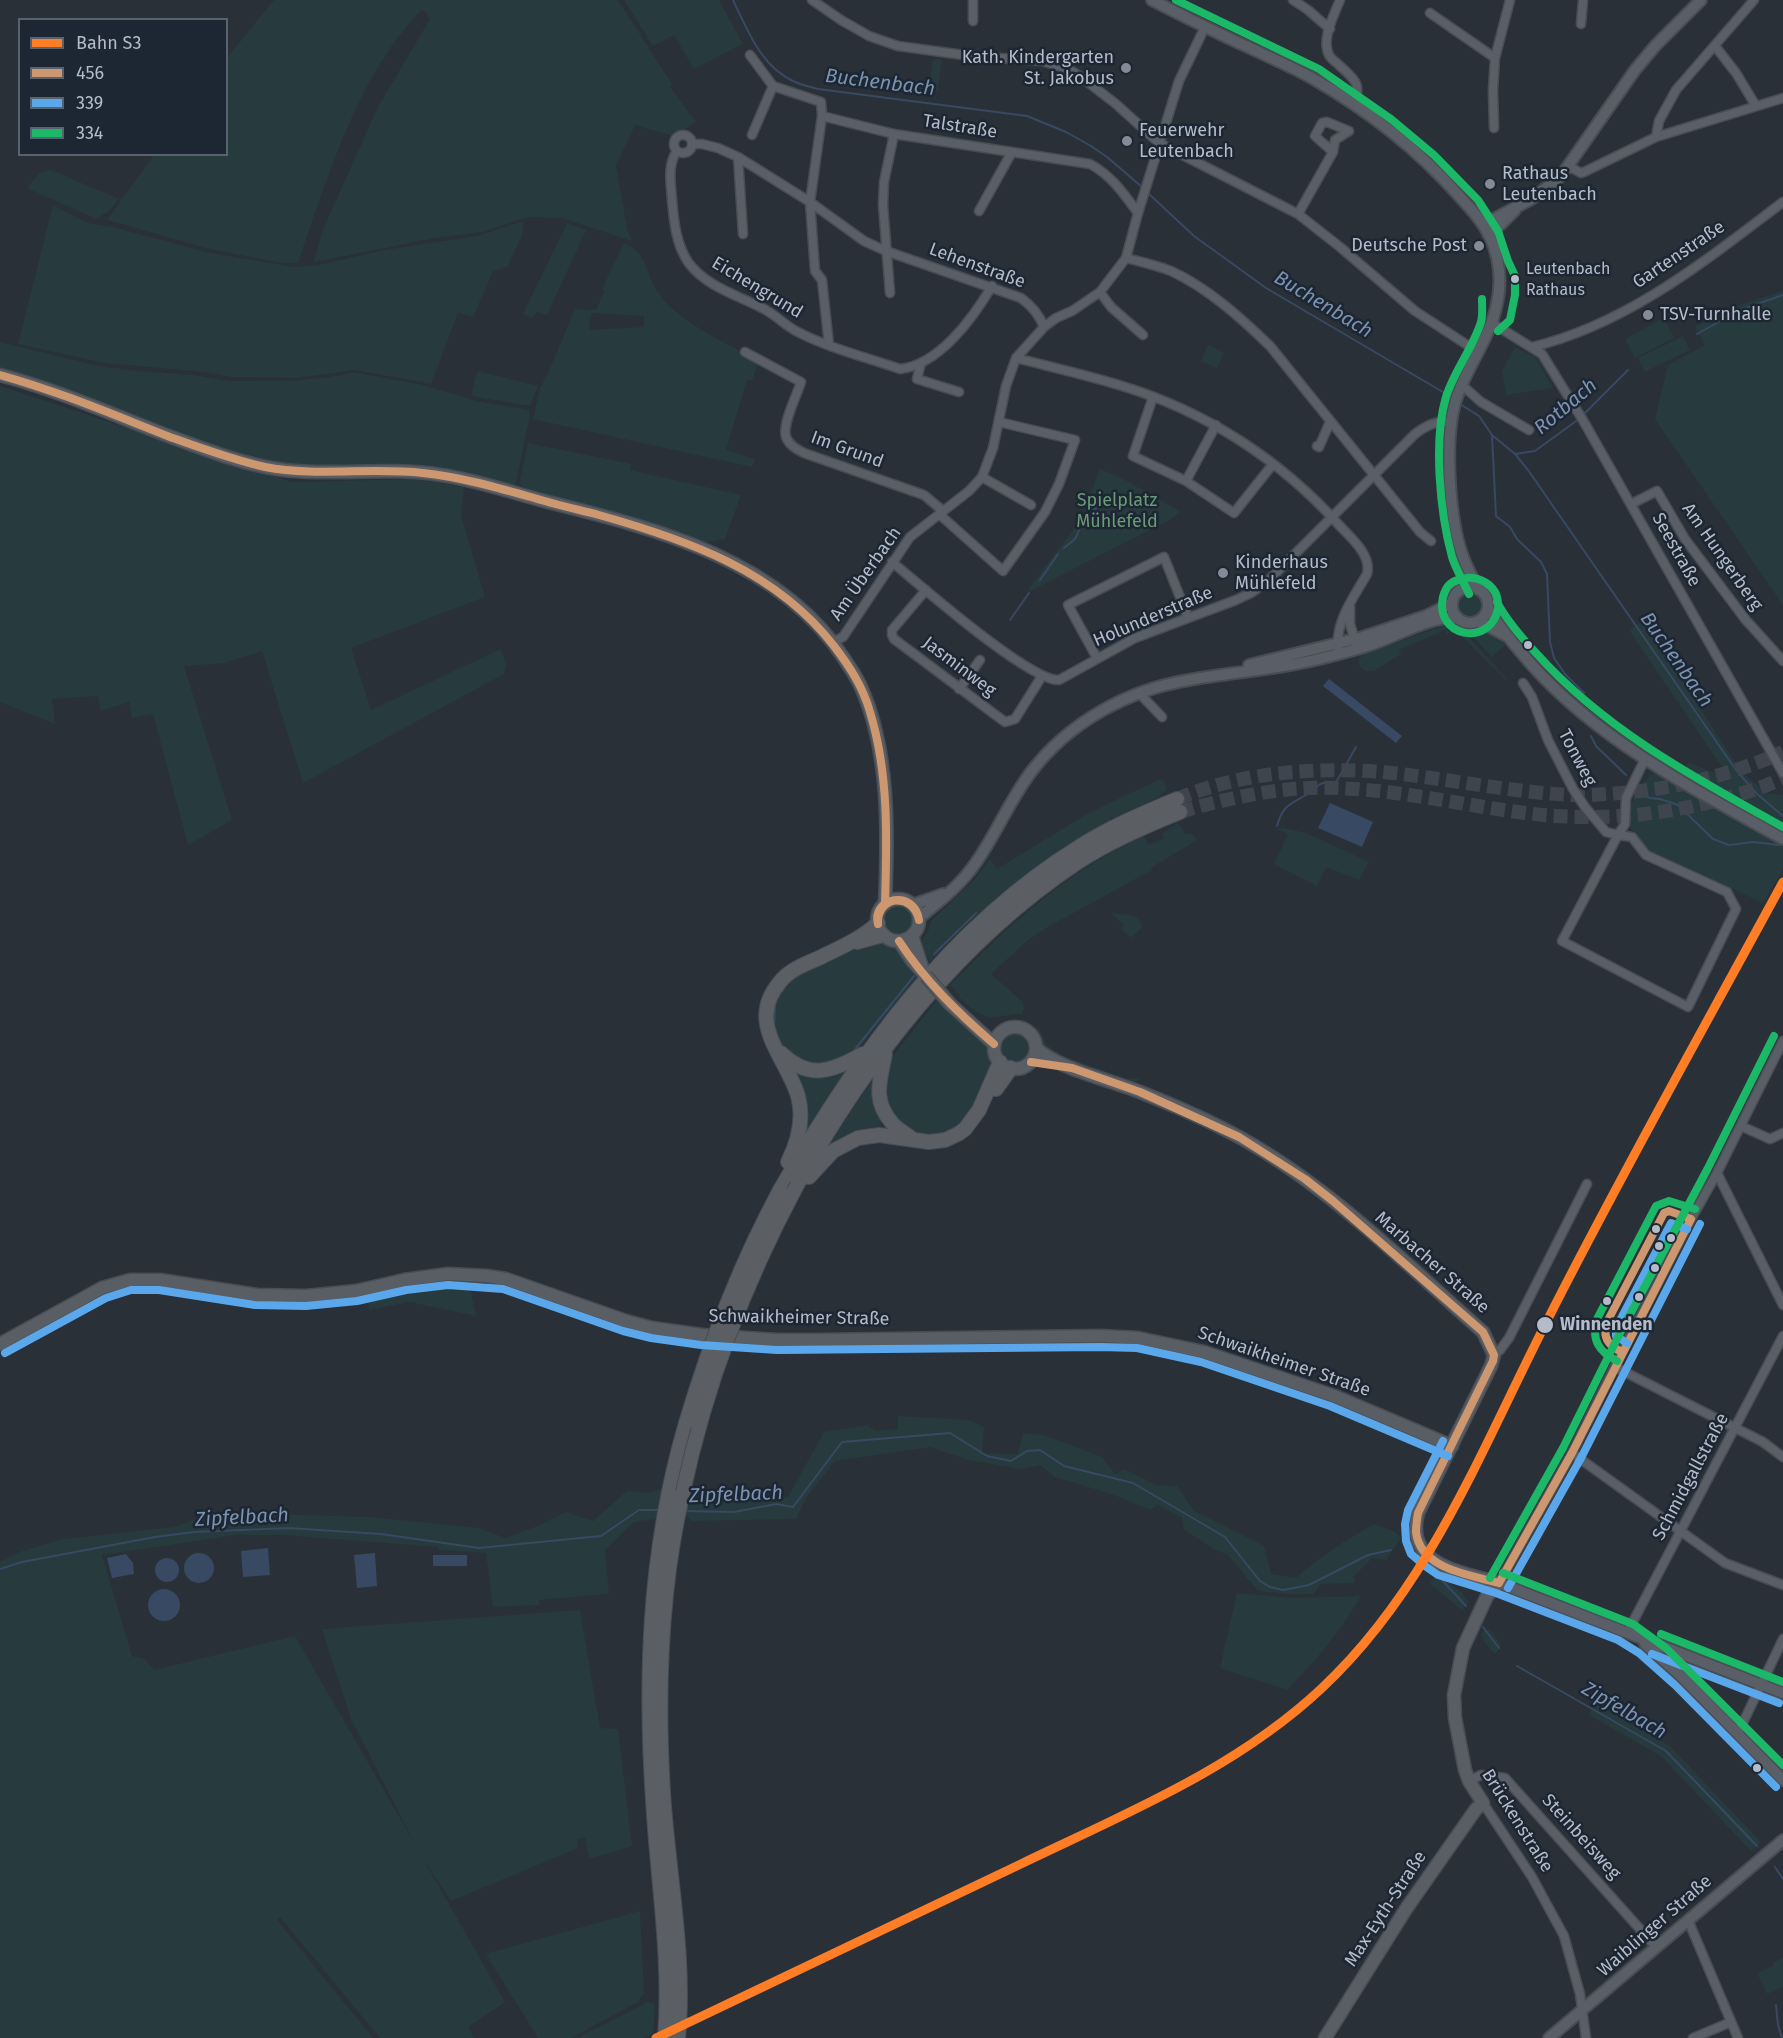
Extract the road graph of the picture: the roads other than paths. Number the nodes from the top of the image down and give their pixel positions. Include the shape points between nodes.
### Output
1 (813, 0) edge
2 (973, 0) edge
3 (1152, 0) edge
4 (1293, 0) edge
5 (1340, 0) edge
6 (1510, 0) edge
7 (1583, 0) edge
8 (1701, 0) edge
9 (1754, 0) edge
10 (1430, 13) dead end
11 (973, 21) dead end
12 (1581, 24) dead end
13 (1205, 27) junction
14 (1330, 29) junction
15 (1715, 46) junction
16 (750, 55) dead end
17 (1496, 58) junction
18 (773, 86) junction
19 (1783, 98) edge
20 (1354, 105) junction
21 (1756, 106) junction
22 (822, 116) junction
23 (1494, 128) dead end
24 (894, 134) junction
25 (752, 135) dead end
26 (1656, 137) junction
27 (1159, 142) junction
28 (692, 144) junction
29 (677, 151) junction
30 (1333, 152) dead end
31 (1012, 153) junction
32 (738, 157) junction
33 (1569, 166) junction
34 (810, 202) junction
35 (1783, 202) edge
36 (979, 211) dead end
37 (1138, 213) junction
38 (1299, 214) junction
39 (1486, 230) junction
40 (743, 234) dead end
41 (886, 251) junction
42 (1126, 258) junction
43 (992, 286) junction
44 (1100, 292) junction
45 (890, 293) dead end
46 (1492, 323) junction
47 (1044, 327) junction
48 (1143, 335) dead end
49 (829, 345) junction
50 (1532, 347) junction
51 (745, 351) dead end
52 (1478, 352) junction
53 (1016, 358) junction
54 (921, 363) junction
55 (0, 375) edge
56 (1461, 387) junction
57 (959, 392) dead end
58 (1153, 397) junction
59 (1452, 417) junction
60 (999, 422) junction
61 (1330, 422) junction
62 (1216, 425) junction
63 (1529, 430) dead end
64 (1317, 446) dead end
65 (1273, 464) junction
66 (1374, 475) junction
67 (982, 477) junction
68 (1186, 481) junction
69 (1631, 504) junction
70 (1031, 505) dead end
71 (941, 512) junction
72 (1332, 517) junction
73 (1431, 541) dead end
74 (1463, 556) junction
75 (892, 562) junction
76 (926, 590) junction
77 (1479, 590) junction
78 (1460, 591) junction
79 (1350, 603) junction
80 (1452, 603) junction
81 (1488, 607) junction
82 (1188, 617) junction
83 (1458, 618) junction
84 (1478, 621) junction
85 (1507, 636) junction
86 (833, 642) junction
87 (1356, 644) junction
88 (1339, 648) junction
89 (1097, 658) junction
90 (980, 660) dead end
91 (1783, 661) edge
92 (1042, 676) junction
93 (1523, 683) dead end
94 (959, 689) junction
95 (1139, 693) junction
96 (1162, 717) dead end
97 (1645, 759) junction
98 (1783, 773) edge
99 (1618, 835) junction
100 (1783, 839) edge
101 (887, 863) junction
102 (956, 886) junction
103 (898, 900) junction
104 (885, 904) junction
105 (912, 905) junction
106 (919, 918) junction
107 (880, 929) junction
108 (912, 936) junction
109 (899, 941) junction
110 (916, 960) junction
111 (954, 1008) junction
112 (1002, 1032) junction
113 (1783, 1041) edge
114 (994, 1044) junction
115 (1036, 1048) junction
116 (886, 1049) junction
117 (777, 1051) junction
118 (868, 1052) junction
119 (1031, 1062) junction
120 (1005, 1065) junction
121 (1072, 1068) junction
122 (1741, 1126) junction
123 (1783, 1133) edge
124 (912, 1139) junction
125 (1717, 1173) junction
126 (786, 1182) junction
127 (1587, 1184) dead end
128 (1783, 1305) edge
129 (1783, 1336) edge
130 (0, 1344) edge
131 (1494, 1355) junction
132 (1616, 1367) junction
133 (1736, 1428) junction
134 (1452, 1446) junction
135 (1572, 1453) junction
136 (1783, 1457) edge
137 (1681, 1531) junction
138 (1499, 1583) junction
139 (1783, 1585) edge
140 (1627, 1633) junction
141 (1783, 1640) edge
142 (1762, 1685) junction
143 (1783, 1693) edge
144 (1738, 1733) junction
145 (1783, 1780) edge
146 (1468, 1781) junction
147 (1483, 1803) junction
148 (1783, 1840) edge
149 (1688, 1920) junction
150 (1656, 1947) junction
151 (673, 1987) junction
152 (1583, 2011) junction
153 (1731, 2022) junction
154 (665, 2038) edge
155 (678, 2038) edge
156 (1325, 2038) edge
157 (1549, 2038) edge
158 (1586, 2038) edge
159 (1693, 2038) edge
160 (1738, 2038) edge

1 - 27 street via 841,21 898,46 1056,64 1081,77
2 - 11 street
3 - 13 street
4 - 14 street
5 - 14 street
6 - 17 street
7 - 12 street
8 - 33 street via 1635,70
9 - 15 street
10 - 17 street
13 - 20 street via 1313,78
13 - 27 street, Am Überbach via 1179,81
14 - 20 street via 1329,56 1357,86
15 - 21 street
15 - 26 street via 1676,90 1659,121
16 - 18 street
17 - 23 street
18 - 22 street via 821,102
18 - 25 street
19 - 21 street
20 - 39 street via 1426,162 1453,188
21 - 26 street
22 - 24 street, Talstraße
22 - 34 street
24 - 31 street, Talstraße
24 - 41 street via 884,182
26 - 33 street via 1584,172
27 - 37 street, Am Überbach
27 - 38 street
28 - 29 street via 688,151
28 - 29 street via 687,136 678,136 674,143
28 - 32 street, Lehenstraße via 718,148
29 - 49 street, Eichengrund via 671,173 675,226 689,262 701,276 725,291
30 - 38 street
31 - 36 street
31 - 37 street, Talstraße via 1095,167 1112,180
32 - 34 street, Lehenstraße
32 - 40 street
33 - 39 street via 1500,225
34 - 41 street, Lehenstraße via 864,241
34 - 49 street via 816,271 822,280
35 - 50 street, Gartenstraße via 1699,265 1616,316
37 - 42 street, Am Überbach
38 - 52 street via 1415,311
39 - 46 street via 1497,257 1499,276
41 - 43 street, Lehenstraße
41 - 45 street
42 - 44 street, Am Überbach
42 - 61 street via 1186,278 1222,304 1270,346
43 - 47 street, Lehenstraße via 1031,305
43 - 54 street, Eichengrund via 946,345
44 - 47 street, Am Überbach
44 - 48 street
46 - 50 street
46 - 52 street
47 - 53 street, Am Überbach
49 - 54 street, Eichengrund via 900,369
50 - 69 street, Seestraße via 1542,354
51 - 71 street, Im Grund via 801,382 785,432 793,447 924,495
52 - 56 street
53 - 58 street
53 - 60 street, Am Überbach
54 - 57 street via 917,379
55 - 86 main road via 223,456 277,469 442,475 617,519 738,565 798,605
56 - 59 street
56 - 63 street
58 - 62 street
58 - 68 street via 1133,456
59 - 66 street via 1427,425
59 - 74 street via 1451,483
60 - 67 street, Am Überbach
60 - 71 street via 1075,440 1045,512 1003,571
61 - 64 street
61 - 66 street
62 - 65 street
62 - 68 street
65 - 68 street via 1234,513
65 - 72 street
66 - 72 street
66 - 73 street
67 - 70 street
67 - 71 street, Am Überbach
69 - 91 street, Am Hungerberg via 1657,491 1685,539 1738,610
69 - 98 street, Seestraße
71 - 75 street, Am Überbach via 910,537
72 - 79 street via 1360,549 1368,567
72 - 82 street, Holunderstraße via 1251,593
74 - 77 street
74 - 78 street
75 - 76 street
75 - 86 street, Am Überbach via 843,637
76 - 92 street via 991,643
76 - 94 street, Jasminweg via 892,634
77 - 78 street
77 - 81 street
78 - 80 street
79 - 87 street via 1350,624
79 - 88 street via 1341,621
80 - 83 street
80 - 87 street
81 - 84 street
81 - 85 street
82 - 89 street, Holunderstraße
82 - 89 street via 1164,557 1068,605
83 - 84 street via 1469,623
83 - 87 street via 1442,618
84 - 85 street
85 - 97 street via 1535,670 1585,717
86 - 101 main road via 860,683 872,715 884,778
87 - 88 street
88 - 95 street via 1294,664 1191,679
89 - 92 street, Holunderstraße via 1059,680
90 - 94 street
92 - 94 street, Jasminweg via 1015,720 1005,722
93 - 99 street, Tonweg via 1573,789 1606,832
95 - 96 street
95 - 102 street via 1085,721 1050,749 1022,784 977,861
97 - 99 street via 1626,798 1625,824
97 - 100 street
99 - 99 street, Tonweg via 1632,837 1646,855 1713,884 1732,898 1736,909 1688,1007 1562,941
101 - 103 main road
101 - 104 main road
102 - 105 street
102 - 106 street
103 - 104 main road
103 - 105 main road
104 - 107 main road via 880,910
105 - 106 main road
106 - 108 main road
107 - 109 main road
107 - 117 highway via 790,973 775,988 768,1003 766,1023
108 - 109 main road
108 - 110 main road
109 - 110 main road
110 - 111 main road, bridge
111 - 112 main road
111 - 114 main road
112 - 114 main road
112 - 115 main road via 1012,1027 1024,1029 1032,1036
113 - 122 street
114 - 120 main road via 994,1052
115 - 119 main road
115 - 121 main road, Marbacher Straße
116 - 118 highway via 946,977 1037,892 1080,861 1179,805 1114,826 1019,889 936,968
116 - 124 highway via 878,1083 879,1097 893,1124
116 - 126 highway via 821,1142
117 - 118 highway via 797,1066 819,1071 840,1067
117 - 126 highway via 794,1086 800,1110 800,1126
118 - 126 highway via 834,1100
119 - 120 main road via 1024,1067
119 - 121 main road, Marbacher Straße
120 - 124 highway via 965,1129 952,1137 929,1142
121 - 131 main road, Marbacher Straße via 1140,1092 1239,1137 1305,1179 1483,1332
122 - 123 street via 1770,1139
122 - 125 street
124 - 126 highway via 879,1135 850,1140 833,1150 809,1177
125 - 128 street
125 - 132 street
126 - 151 highway, bridge via 737,1277 710,1344 675,1468 654,1581 648,1668 663,1793
127 - 131 street via 1509,1338
129 - 133 street, Schmidgallstraße
130 - 134 main road, Schwaikheimer Straße via 102,1288 130,1280 160,1280 257,1295 306,1296 356,1291 428,1276 487,1276 525,1285 626,1321 681,1332 777,1340 1100,1336 1167,1343 1334,1396
131 - 134 main road
132 - 133 street
132 - 135 street
133 - 136 street
133 - 137 street, Schmidgallstraße
134 - 138 main road via 1418,1513 1416,1540 1424,1553 1436,1561
135 - 137 street
135 - 138 street
137 - 139 street via 1725,1563
137 - 140 street, Schmidgallstraße
138 - 140 street
138 - 146 main road, Brückenstraße via 1489,1593 1472,1627 1457,1673 1455,1718
140 - 142 street
140 - 144 street via 1659,1655
141 - 142 street
142 - 143 street
142 - 144 street
144 - 145 street
146 - 147 main road, Brückenstraße
146 - 150 street, Steinbeisweg via 1481,1775 1505,1778
147 - 152 street, Brückenstraße via 1532,1877 1564,1936
147 - 156 main road, Max-Eyth-Straße via 1433,1868
148 - 149 street, Waiblinger Straße
149 - 150 street, Waiblinger Straße
149 - 153 street
150 - 152 street, Waiblinger Straße
151 - 154 highway
151 - 155 highway
152 - 157 street, Waiblinger Straße
152 - 158 street, Brückenstraße
153 - 159 street
153 - 160 street

